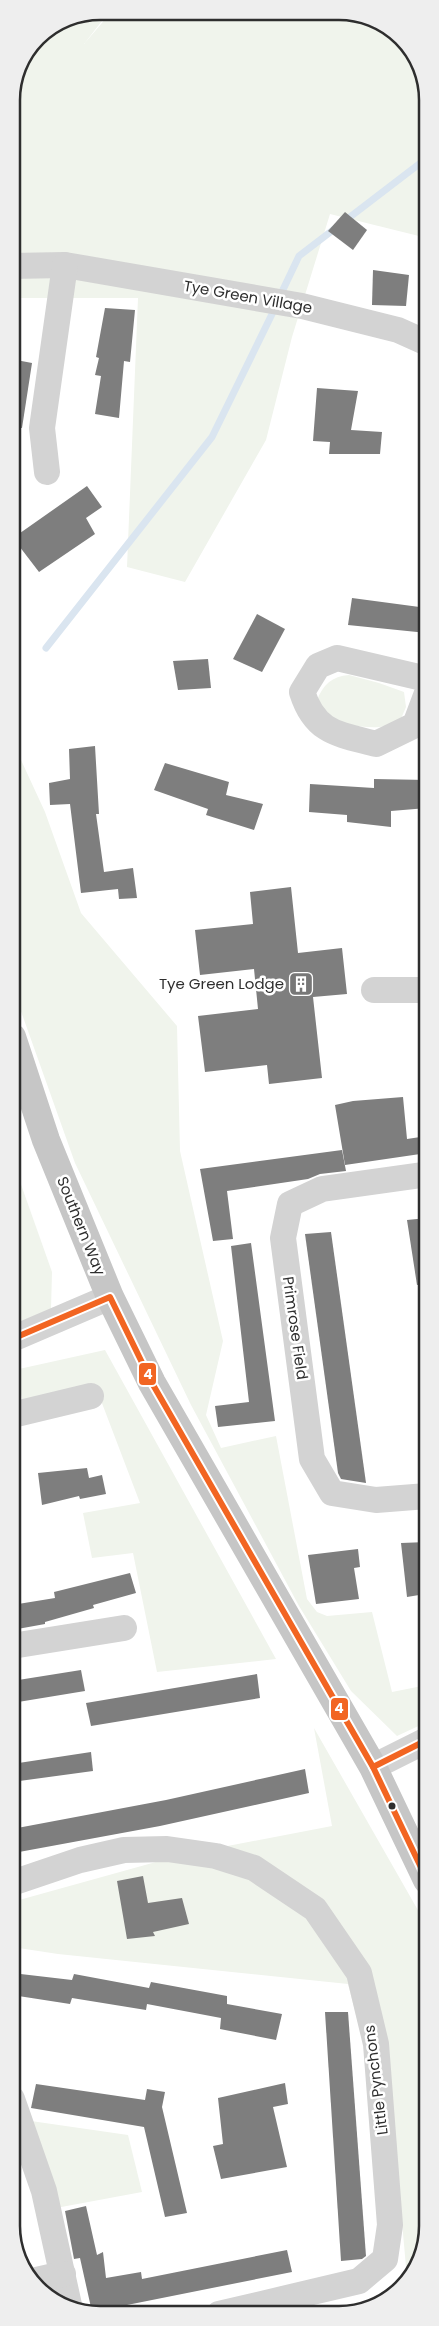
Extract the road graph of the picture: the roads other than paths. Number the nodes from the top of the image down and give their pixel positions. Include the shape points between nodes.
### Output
1 (64, 265) junction
2 (20, 266) edge
3 (419, 339) edge
4 (47, 472) dead end
5 (419, 677) edge
6 (419, 714) edge
7 (374, 990) dead end
8 (419, 990) edge
9 (20, 1061) edge
10 (419, 1175) edge
11 (110, 1297) junction
12 (20, 1336) edge
13 (91, 1396) dead end
14 (20, 1413) edge
15 (419, 1497) edge
16 (124, 1628) dead end
17 (20, 1645) edge
18 (419, 1744) edge
19 (373, 1767) junction
20 (419, 1862) edge
21 (20, 1880) edge
22 (20, 2122) edge
23 (63, 2274) junction
24 (40, 2279) edge
25 (68, 2299) edge
26 (253, 2306) edge

1 - 2 street, Tye Green Village
1 - 3 street, Tye Green Village via 302,306 398,330
1 - 4 street via 42,428
5 - 6 street via 337,658 318,666 302,692 307,710 329,732 376,744 415,725
7 - 8 street
9 - 11 main road, Southern Way via 46,1140
10 - 15 street, Primrose Field via 322,1189 290,1204 283,1238 312,1459 332,1493 376,1500
11 - 12 street
11 - 19 main road, Southern Way via 152,1383
13 - 14 street
16 - 17 street
18 - 19 street
19 - 20 main road, Southern Way
21 - 26 street, Little Pynchons via 80,1860 124,1850 167,1849 216,1856 254,1868 314,1909 359,1973 376,2044 390,2225 386,2259 359,2281
22 - 23 street via 44,2191
23 - 24 street
23 - 25 street

